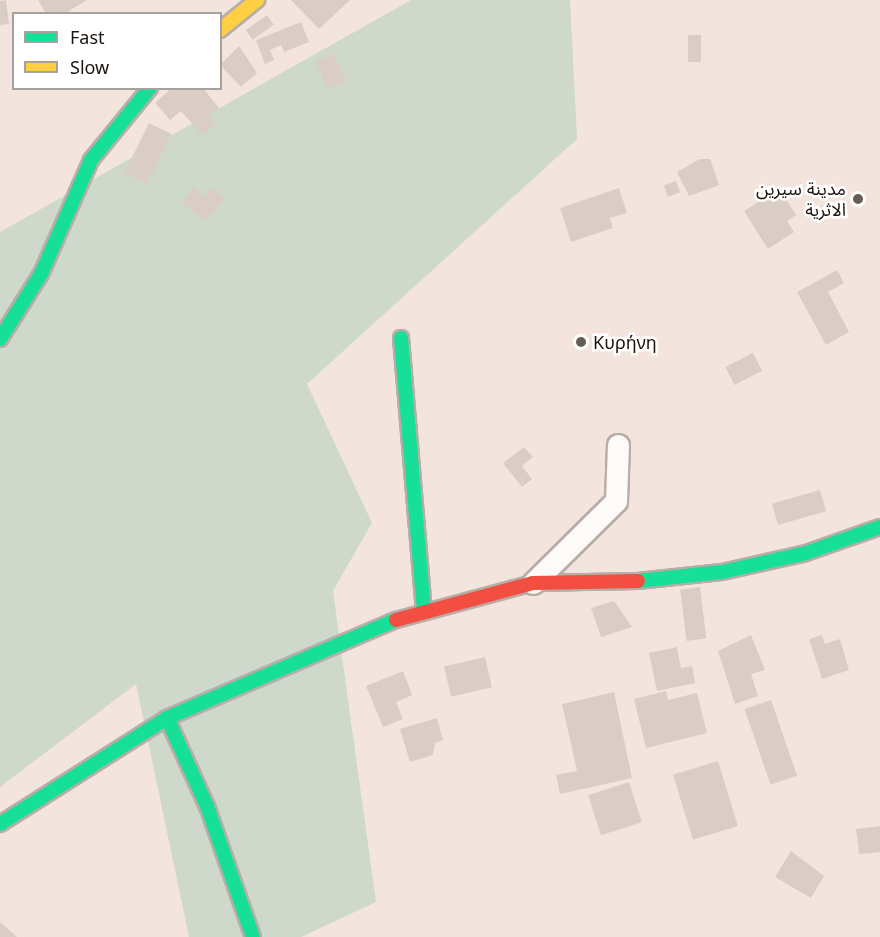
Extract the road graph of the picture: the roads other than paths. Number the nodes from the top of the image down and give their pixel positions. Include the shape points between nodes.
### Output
1 (257, 0) edge
2 (222, 28) edge
3 (148, 90) edge
4 (400, 338) dead end
5 (0, 339) edge
6 (618, 445) dead end
7 (880, 527) edge
8 (533, 583) junction
9 (424, 610) junction
10 (167, 718) junction
11 (0, 824) edge
12 (253, 937) edge

1 - 2 street
3 - 5 street via 91,160 41,274
4 - 9 street
6 - 8 street via 616,501
7 - 8 street via 806,553 722,572 660,580
8 - 9 street
9 - 10 street via 319,646
10 - 11 street
10 - 12 street via 207,806

